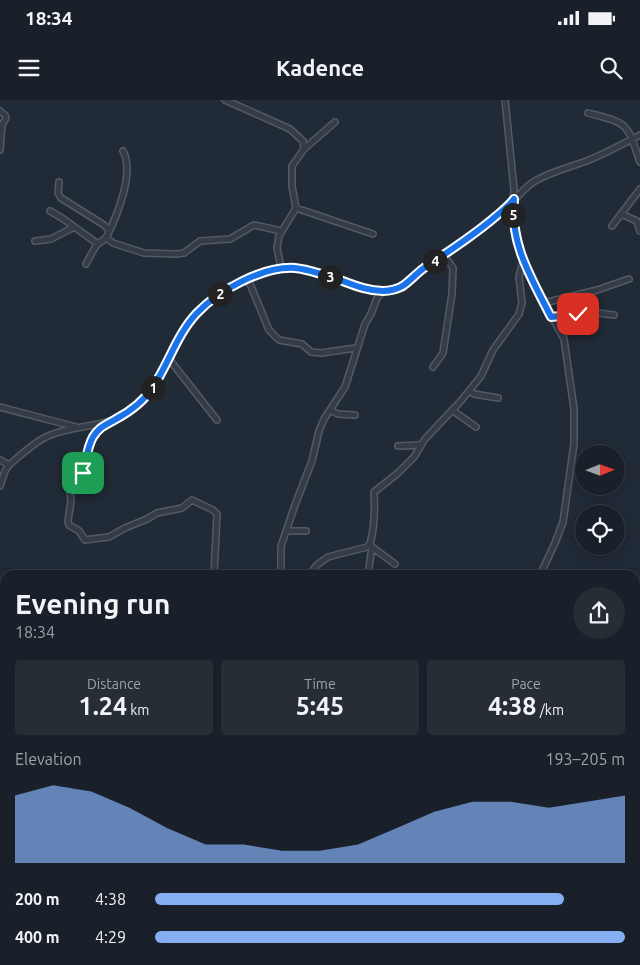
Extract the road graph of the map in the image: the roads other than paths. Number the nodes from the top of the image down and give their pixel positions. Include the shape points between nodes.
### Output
1 (225, 100) edge
2 (505, 100) edge
3 (0, 111) edge
4 (588, 113) dead end
5 (335, 122) dead end
6 (640, 135) edge
7 (632, 139) junction
8 (304, 149) junction
9 (0, 150) edge
10 (123, 151) dead end
11 (640, 162) edge
12 (59, 182) dead end
13 (640, 189) edge
14 (514, 199) junction
15 (296, 208) junction
16 (50, 211) dead end
17 (621, 214) junction
18 (612, 226) dead end
19 (74, 227) junction
20 (109, 230) junction
21 (281, 231) junction
22 (640, 231) edge
23 (373, 234) dead end
24 (106, 238) junction
25 (35, 241) dead end
26 (98, 244) junction
27 (444, 255) junction
28 (523, 261) junction
29 (86, 264) dead end
30 (281, 268) junction
31 (248, 279) junction
32 (629, 279) dead end
33 (383, 291) junction
34 (544, 303) junction
35 (614, 315) dead end
36 (551, 317) junction
37 (356, 348) junction
38 (169, 359) junction
39 (433, 367) dead end
40 (470, 391) junction
41 (498, 398) dead end
42 (0, 407) edge
43 (330, 410) junction
44 (452, 410) junction
45 (355, 415) dead end
46 (217, 420) dead end
47 (105, 424) junction
48 (76, 427) junction
49 (476, 427) dead end
50 (420, 445) junction
51 (398, 446) dead end
52 (0, 460) edge
53 (9, 465) junction
54 (0, 486) edge
55 (286, 531) junction
56 (306, 531) dead end
57 (371, 546) junction
58 (395, 564) dead end
59 (214, 570) edge
60 (281, 570) edge
61 (313, 570) edge
62 (369, 570) edge
63 (542, 570) edge

1 - 8 street via 290,129 302,141
2 - 14 street
3 - 9 street via 6,118
4 - 7 street via 617,120 627,128
5 - 8 street
6 - 7 street
7 - 11 street
7 - 14 street via 590,160 545,176
8 - 15 street via 293,162 291,171
10 - 20 street via 127,166 123,194
12 - 20 street via 61,198
13 - 17 street
14 - 27 street
14 - 28 street via 514,226
15 - 21 street
15 - 23 street
16 - 19 street
17 - 18 street
17 - 22 street via 637,221
19 - 25 street via 51,239
19 - 26 street
20 - 24 street
21 - 24 street via 254,225 230,239 200,241 184,253 177,254 144,253
21 - 30 street via 277,248
24 - 26 street
26 - 29 street
27 - 33 street via 403,286
27 - 39 street via 453,268 452,294 442,353
28 - 34 street
28 - 40 street via 519,277 522,303 519,314 499,339
30 - 31 street
30 - 33 street via 301,269 365,289
31 - 37 street via 269,330 278,340 302,344 312,352 321,353
31 - 38 street via 218,295 197,313 183,329
32 - 34 street
33 - 37 street via 364,324
34 - 36 street
35 - 36 street via 598,313
36 - 63 street via 564,339 574,409 574,444 563,522
37 - 43 street via 345,388
38 - 46 street
38 - 47 street via 152,389 140,402
40 - 41 street
40 - 44 street
42 - 48 street
43 - 45 street
43 - 55 street via 319,431 312,461
44 - 49 street
44 - 50 street
47 - 48 street
47 - 59 street via 91,439 82,476 69,483 69,525 85,540 109,537 157,513 182,508 195,501 216,514
48 - 53 street via 46,437
50 - 51 street
50 - 57 street via 414,457 374,492 376,507
52 - 53 street
53 - 54 street
55 - 56 street
55 - 60 street
57 - 58 street
57 - 61 street via 328,557
57 - 62 street

